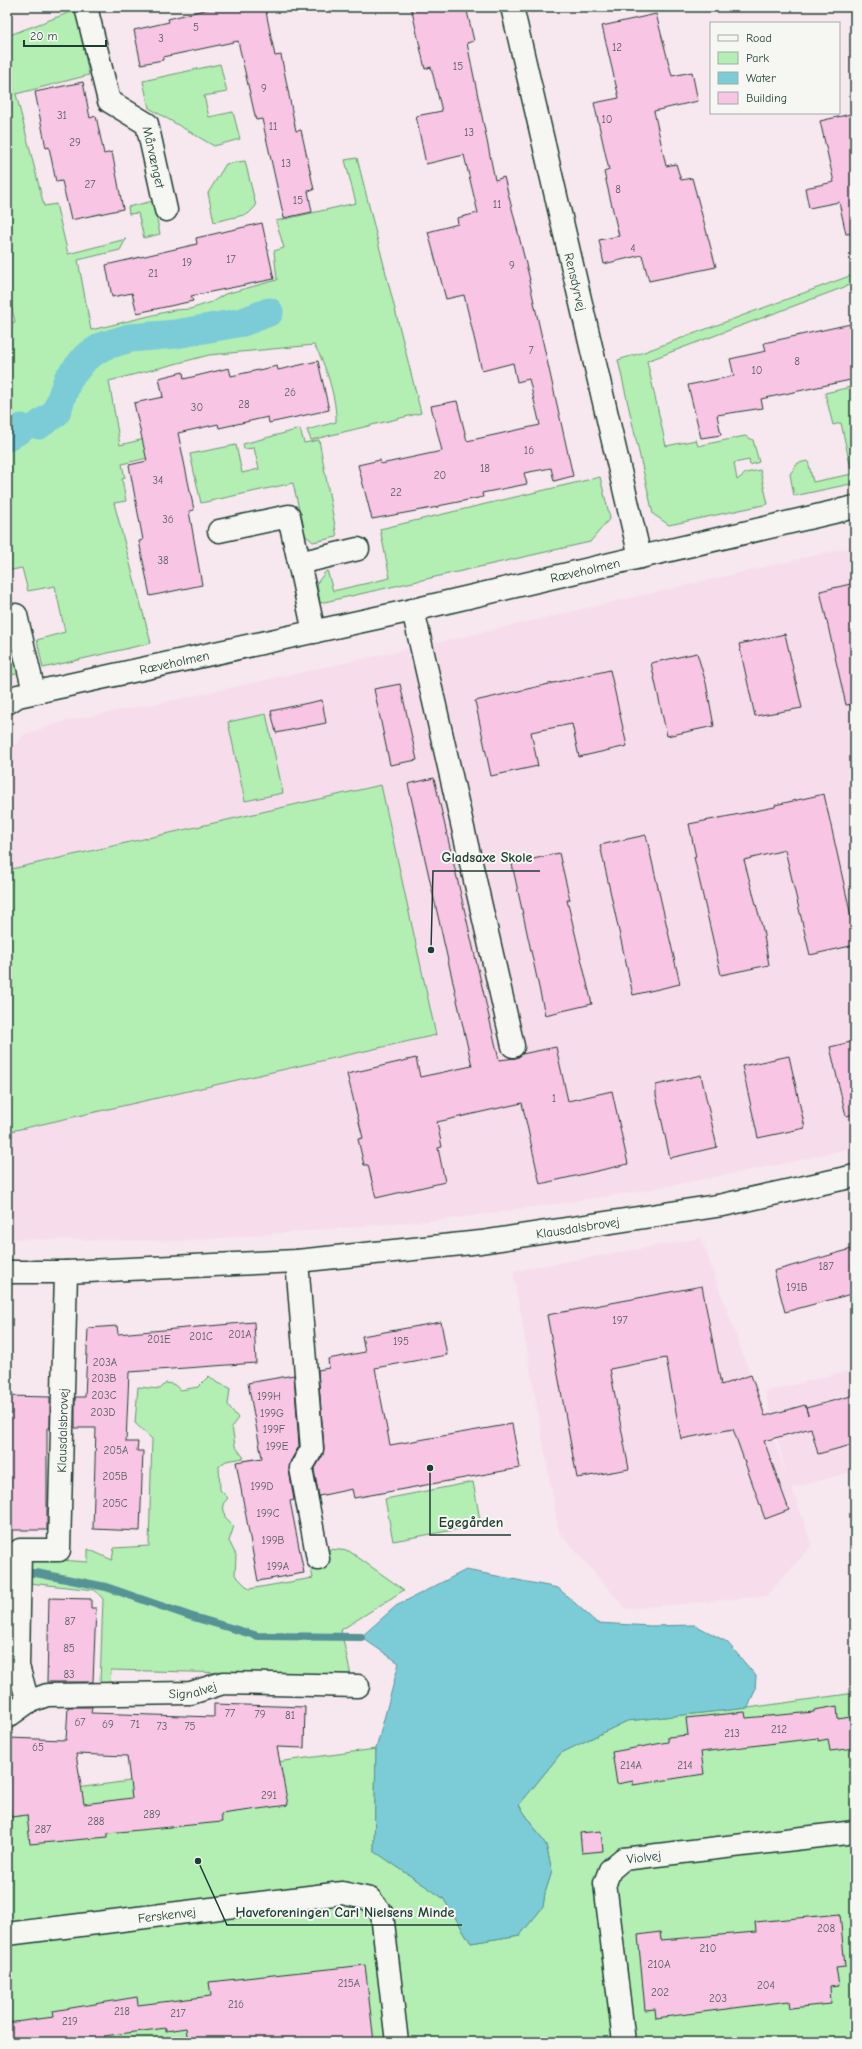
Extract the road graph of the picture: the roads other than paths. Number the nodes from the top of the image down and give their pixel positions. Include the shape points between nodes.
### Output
1 (86, 7) edge
2 (512, 7) edge
3 (166, 210) dead end
4 (855, 507) edge
5 (219, 531) dead end
6 (358, 549) dead end
7 (640, 557) junction
8 (299, 563) junction
9 (413, 610) junction
10 (16, 615) dead end
11 (314, 632) junction
12 (34, 692) junction
13 (7, 703) edge
14 (514, 1046) dead end
15 (855, 1176) edge
16 (297, 1262) junction
17 (7, 1272) edge
18 (66, 1272) junction
19 (318, 1559) dead end
20 (358, 1686) dead end
21 (28, 1702) junction
22 (7, 1717) edge
23 (855, 1832) edge
24 (7, 1934) edge
25 (398, 2042) edge
26 (624, 2042) edge

1 - 3 street, Mårvænget via 109,101 147,124
2 - 7 street, Rensdyrvej
4 - 7 street, Ræveholmen
5 - 8 street via 289,516
6 - 8 street
7 - 9 street, Ræveholmen
8 - 11 street
9 - 11 street, Ræveholmen
9 - 14 street
10 - 12 street
11 - 12 street, Ræveholmen
12 - 13 street, Ræveholmen via 18,696
15 - 16 street, Klausdalsbrovej via 696,1210 481,1242
16 - 18 street, Klausdalsbrovej
16 - 19 street via 312,1449 301,1468
17 - 18 street, Klausdalsbrovej
18 - 21 street, Klausdalsbrovej via 59,1550 20,1553 18,1666
20 - 21 street, Signalvej via 223,1684 191,1693 47,1695
21 - 22 street, Signalvej
23 - 26 street, Violvej via 623,1860 610,1870 605,1883
24 - 25 street, Ferskenvej via 342,1894 370,1899 382,1914

